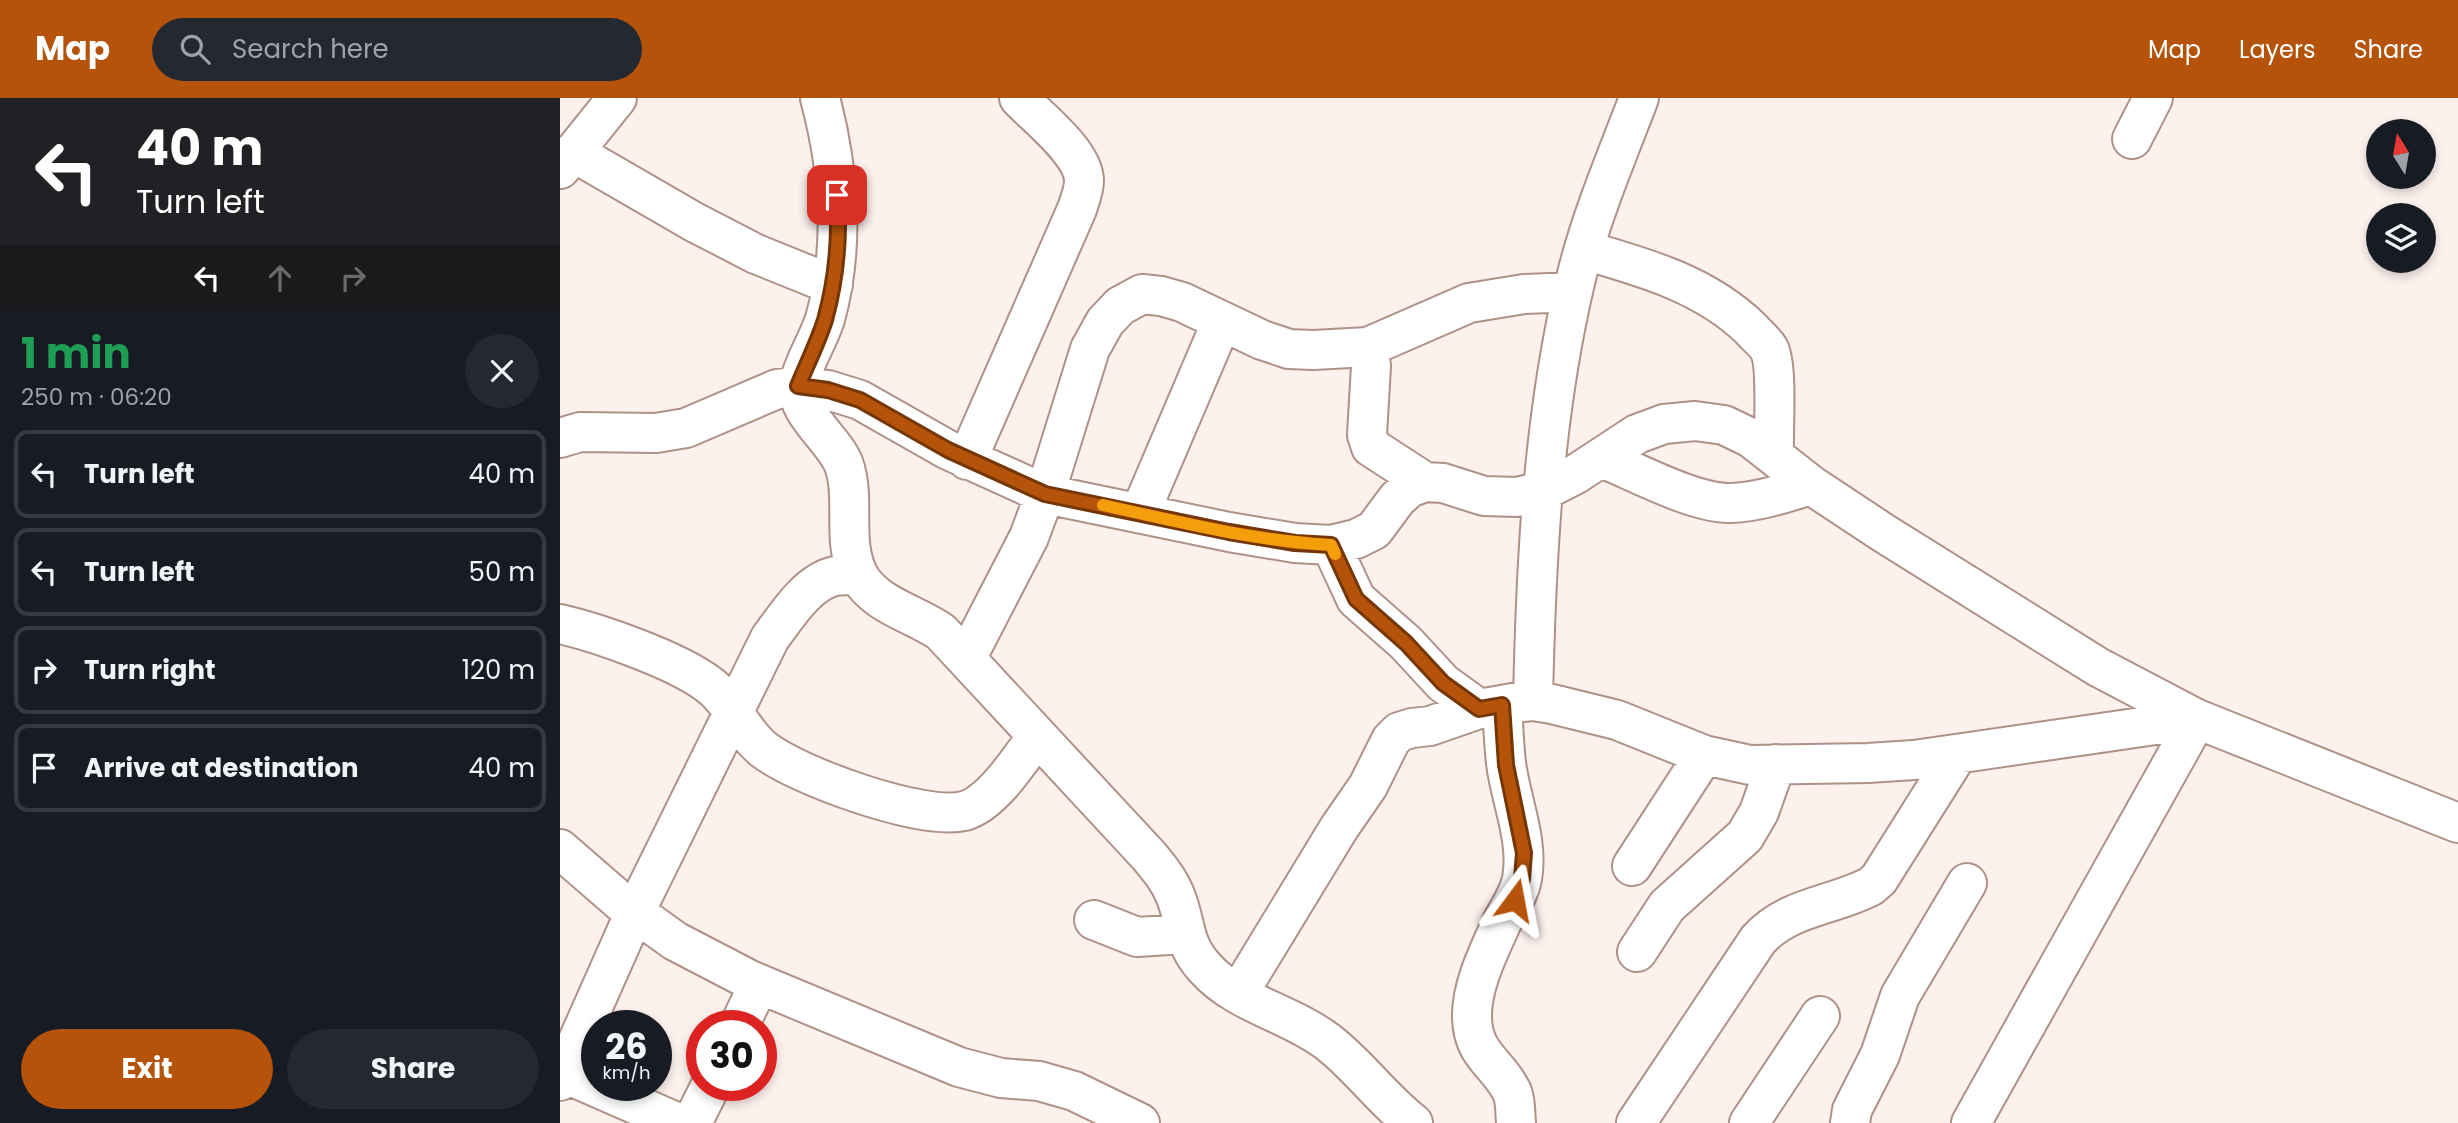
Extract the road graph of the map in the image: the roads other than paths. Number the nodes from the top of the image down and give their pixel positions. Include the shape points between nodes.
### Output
1 (617, 98) edge
2 (820, 98) edge
3 (1019, 98) edge
4 (1639, 98) edge
5 (2153, 98) edge
6 (2132, 139) dead end
7 (566, 161) edge
8 (1584, 250) junction
9 (833, 285) junction
10 (1573, 292) junction
11 (1222, 321) junction
12 (1368, 347) junction
13 (798, 386) junction
14 (560, 438) edge
15 (1774, 455) junction
16 (1602, 458) junction
17 (967, 460) junction
18 (1425, 482) junction
19 (1811, 485) junction
20 (1543, 491) junction
21 (1045, 494) junction
22 (1140, 513) junction
23 (1331, 545) junction
24 (858, 575) junction
25 (560, 624) edge
26 (966, 659) junction
27 (1505, 705) junction
28 (732, 711) junction
29 (2197, 719) junction
30 (1037, 736) junction
31 (1703, 755) junction
32 (1957, 755) junction
33 (1776, 764) junction
34 (2458, 823) edge
35 (560, 849) edge
36 (1632, 866) dead end
37 (1967, 883) dead end
38 (635, 912) junction
39 (1094, 920) dead end
40 (1185, 934) junction
41 (1637, 952) dead end
42 (759, 984) junction
43 (1238, 993) junction
44 (747, 1010) edge
45 (1820, 1016) dead end
46 (562, 1077) edge
47 (703, 1101) edge
48 (678, 1123) edge
49 (692, 1123) edge
50 (1140, 1123) edge
51 (1413, 1123) edge
52 (1516, 1123) edge
53 (1636, 1123) edge
54 (1749, 1123) edge
55 (1850, 1123) edge
56 (1971, 1123) edge

1 - 7 street
2 - 9 street via 837,190
3 - 17 street via 1068,147 1081,164 1084,181 1077,209
4 - 8 street
5 - 6 street
7 - 9 street via 756,254
8 - 10 street
8 - 15 street via 1674,279 1740,318 1769,348
9 - 13 street
10 - 12 street via 1469,303
10 - 20 street via 1555,381
11 - 12 street via 1289,349
11 - 21 street via 1161,296 1142,295 1120,306 1090,349
11 - 22 street
12 - 18 street via 1367,435 1371,447
13 - 14 street via 777,389 686,428 656,433 580,432
13 - 17 street via 860,400
13 - 24 street via 813,424 845,467
15 - 16 street via 1724,425 1695,421 1664,424 1637,434
15 - 19 street
16 - 19 street via 1668,486 1728,503
16 - 20 street
17 - 21 street
18 - 20 street via 1484,496 1517,497
18 - 23 street via 1397,499 1374,530
19 - 29 street via 2098,667
20 - 27 street via 1536,580
21 - 22 street
21 - 26 street via 1029,537
22 - 23 street via 1229,532
23 - 27 street via 1356,599 1443,683
24 - 26 street via 883,601 941,632
24 - 28 street via 833,576 802,598 770,638
25 - 28 street via 675,666 709,684
26 - 30 street
27 - 31 street via 1617,720
27 - 43 street via 1412,728 1391,740 1368,786
27 - 52 street via 1506,765 1524,853 1522,879 1480,977 1472,1020 1483,1056 1513,1094
28 - 30 street via 764,749 791,764 843,788 940,813 965,811 981,803
28 - 38 street
29 - 32 street
29 - 34 street
29 - 56 street
30 - 40 street via 1165,876 1175,893
31 - 33 street via 1750,765
31 - 36 street
32 - 33 street via 1868,764
32 - 53 street via 1879,879 1770,926
33 - 41 street via 1745,836 1667,906
35 - 38 street
37 - 55 street via 1900,996
38 - 42 street via 675,941
38 - 46 street
39 - 40 street via 1137,937
40 - 43 street via 1191,951 1206,969
42 - 44 street
42 - 50 street via 959,1067 1074,1091
43 - 51 street via 1328,1042
45 - 54 street
46 - 48 street
47 - 49 street

